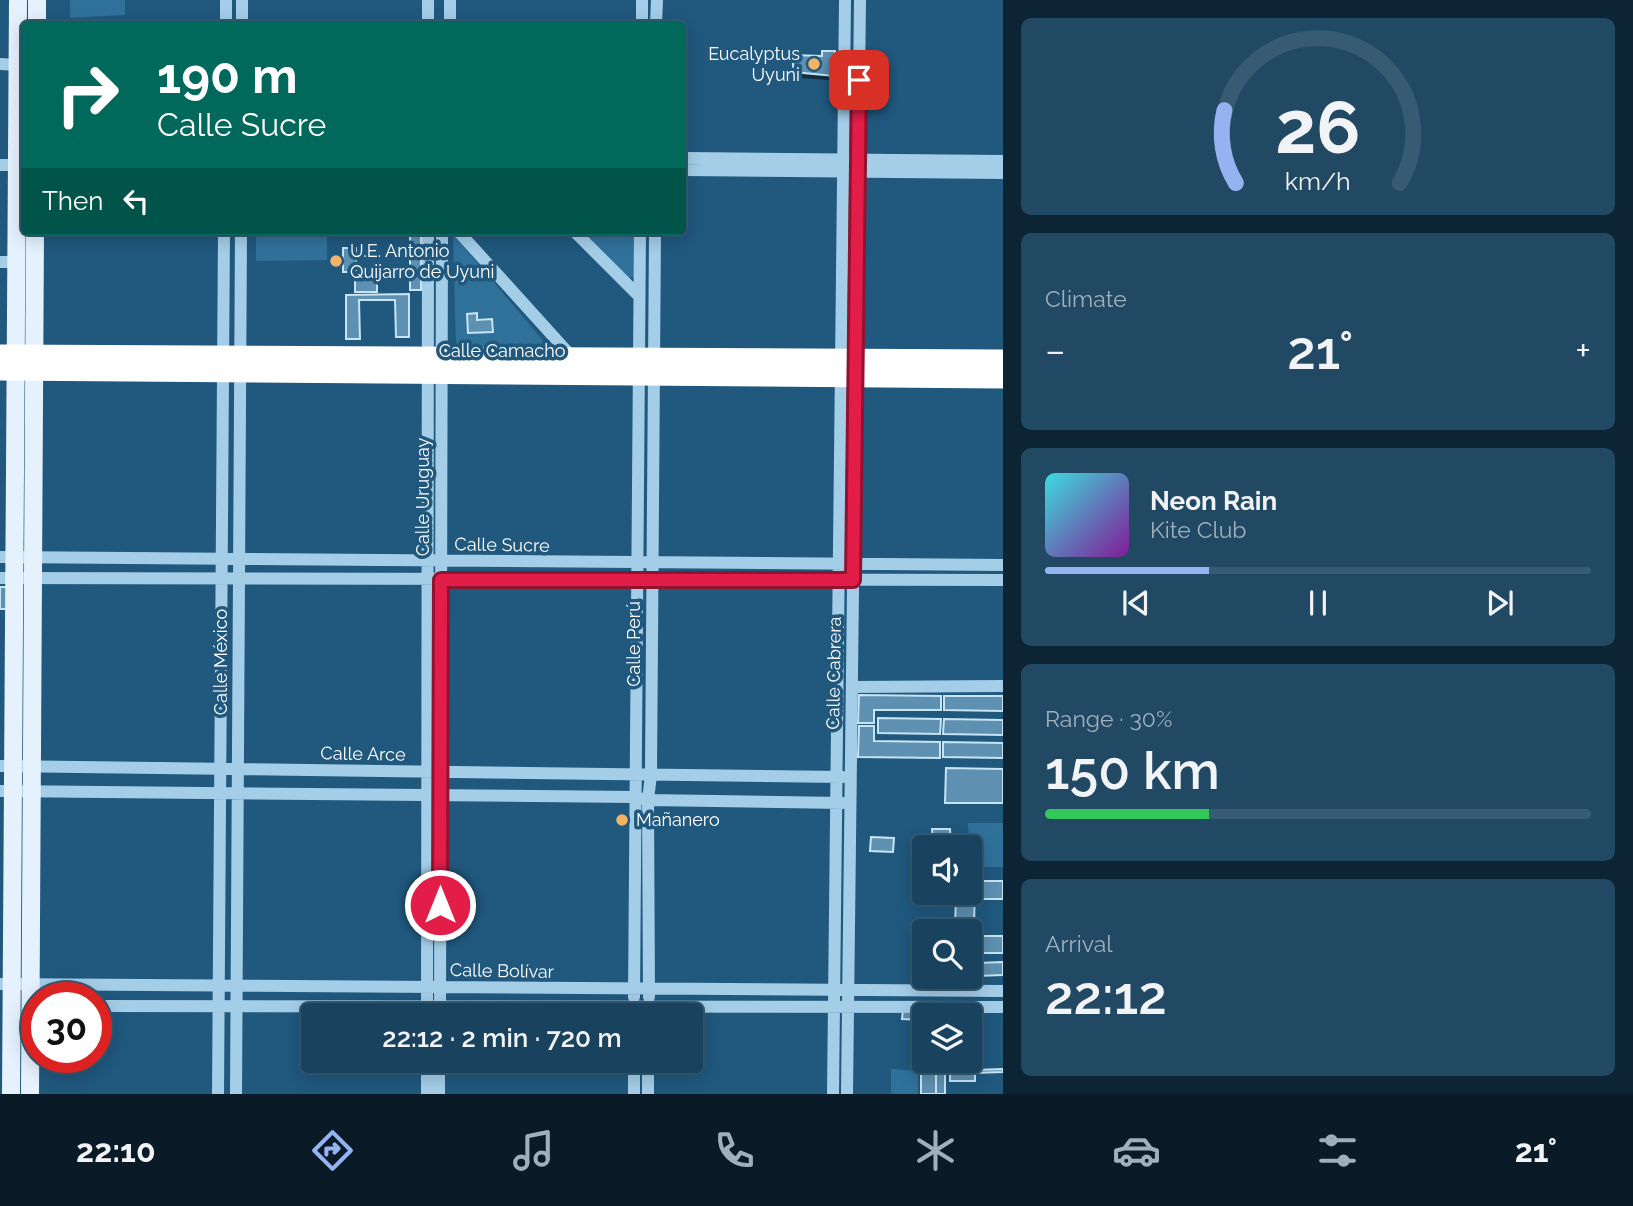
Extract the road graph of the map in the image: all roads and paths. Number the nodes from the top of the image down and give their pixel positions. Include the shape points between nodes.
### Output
1 (19, 0) edge
2 (37, 0) edge
3 (226, 0) edge
4 (242, 0) edge
5 (428, 0) edge
6 (450, 0) edge
7 (642, 0) edge
8 (657, 0) edge
9 (845, 0) edge
10 (860, 0) edge
11 (37, 21) edge
12 (226, 21) edge
13 (242, 21) edge
14 (428, 21) edge
15 (450, 21) edge
16 (642, 21) edge
17 (656, 21) edge
18 (9, 65) edge
19 (686, 158) edge
20 (17, 160) edge
21 (1003, 161) edge
22 (843, 165) junction
23 (858, 166) junction
24 (686, 170) edge
25 (1003, 173) edge
26 (35, 235) edge
27 (224, 235) edge
28 (241, 235) edge
29 (428, 235) edge
30 (442, 235) edge
31 (462, 235) edge
32 (578, 235) edge
33 (640, 235) edge
34 (655, 235) edge
35 (8, 262) edge
36 (639, 296) junction
37 (572, 358) junction
38 (1003, 360) edge
39 (17, 362) edge
40 (232, 364) junction
41 (434, 365) junction
42 (647, 366) junction
43 (848, 368) junction
44 (1003, 378) edge
45 (7, 558) edge
46 (33, 558) junction
47 (222, 560) junction
48 (239, 560) junction
49 (434, 562) junction
50 (638, 564) junction
51 (652, 564) junction
52 (839, 564) junction
53 (853, 564) junction
54 (1003, 565) edge
55 (7, 578) edge
56 (33, 578) junction
57 (222, 579) junction
58 (239, 579) junction
59 (434, 580) junction
60 (838, 580) junction
61 (853, 580) junction
62 (1003, 580) edge
63 (638, 581) junction
64 (652, 581) junction
65 (1003, 686) edge
66 (852, 687) junction
67 (7, 766) edge
68 (32, 766) junction
69 (220, 769) junction
70 (238, 769) junction
71 (434, 772) junction
72 (636, 775) junction
73 (650, 775) junction
74 (836, 776) junction
75 (851, 778) junction
76 (6, 791) edge
77 (32, 791) junction
78 (220, 793) junction
79 (238, 793) junction
80 (434, 795) junction
81 (641, 799) junction
82 (836, 803) junction
83 (850, 803) junction
84 (30, 982) edge
85 (6, 985) edge
86 (112, 985) edge
87 (219, 986) junction
88 (237, 986) junction
89 (433, 988) junction
90 (834, 989) junction
91 (635, 990) junction
92 (649, 990) junction
93 (848, 990) junction
94 (1003, 991) edge
95 (433, 1003) edge
96 (634, 1003) edge
97 (649, 1003) edge
98 (6, 1006) edge
99 (112, 1006) edge
100 (834, 1006) junction
101 (219, 1007) junction
102 (237, 1007) junction
103 (848, 1007) junction
104 (1003, 1007) edge
105 (301, 1008) edge
106 (703, 1010) edge
107 (31, 1073) edge
108 (427, 1073) edge
109 (439, 1073) edge
110 (634, 1073) edge
111 (648, 1073) edge
112 (11, 1094) edge
113 (30, 1094) edge
114 (218, 1094) edge
115 (236, 1094) edge
116 (427, 1094) edge
117 (439, 1094) edge
118 (634, 1094) edge
119 (648, 1094) edge
120 (832, 1094) edge
121 (847, 1094) edge

1 - 18 main road
2 - 11 main road
3 - 12 street
4 - 13 street
5 - 14 street
6 - 15 street
7 - 16 street
8 - 17 street
9 - 22 street, Calle Cabrera
10 - 23 street, Calle Cabrera
18 - 20 main road
19 - 22 street
20 - 35 main road
21 - 23 street
22 - 23 street
22 - 24 street
22 - 43 street, Calle Cabrera
23 - 25 street
23 - 43 street, Calle Cabrera
26 - 39 main road
27 - 40 street, Calle México
28 - 40 street, Calle México
29 - 41 street, Calle Uruguay
30 - 41 street, Calle Uruguay
31 - 37 street
32 - 36 street
33 - 36 street, Calle Perú
34 - 42 street, Calle Perú
35 - 39 main road
36 - 42 street, Calle Perú
37 - 41 highway, Calle Camacho
37 - 42 highway, Calle Camacho
38 - 43 highway, Calle Camacho
39 - 40 highway, Calle Camacho
39 - 45 main road
39 - 46 main road
40 - 41 highway, Calle Camacho
40 - 47 street, Calle México
40 - 48 street, Calle México
41 - 42 highway, Calle Camacho
41 - 49 street, Calle Uruguay
42 - 43 highway, Calle Camacho
42 - 50 street, Calle Perú
42 - 51 street, Calle Perú
43 - 44 highway, Calle Camacho
43 - 52 street, Calle Cabrera
43 - 53 street, Calle Cabrera
45 - 46 street, Calle Sucre
45 - 55 main road
46 - 47 street, Calle Sucre
46 - 56 main road
47 - 48 street, Calle Sucre
47 - 57 street, Calle México
48 - 49 street, Calle Sucre
48 - 58 street, Calle México
49 - 50 street, Calle Sucre
49 - 59 street, Calle Uruguay
50 - 51 street, Calle Sucre
50 - 63 street, Calle Perú
51 - 52 street, Calle Sucre
51 - 64 street, Calle Perú
52 - 53 street, Calle Sucre
52 - 60 street, Calle Cabrera
53 - 54 street, Calle Sucre
53 - 61 street, Calle Cabrera
55 - 56 street, Calle Sucre
55 - 67 main road
56 - 57 street, Calle Sucre
56 - 68 main road
57 - 58 street, Calle Sucre
57 - 69 street, Calle México
58 - 59 street, Calle Sucre
58 - 70 street, Calle México
59 - 63 street, Calle Sucre
59 - 71 street, Calle Uruguay
60 - 61 street, Calle Sucre
60 - 64 street, Calle Sucre
60 - 74 street, Calle Cabrera
61 - 62 street, Calle Sucre
61 - 66 street, Calle Cabrera
63 - 64 street, Calle Sucre
63 - 72 street, Calle Perú
64 - 73 street, Calle Perú
65 - 66 street
66 - 75 street, Calle Cabrera
67 - 68 street, Calle Arce
67 - 76 main road
68 - 69 street, Calle Arce
68 - 77 main road
69 - 70 street, Calle Arce
69 - 78 street, Calle México
70 - 71 street, Calle Arce
70 - 79 street, Calle México
71 - 72 street, Calle Arce
71 - 80 street, Calle Uruguay
72 - 73 street, Calle Arce
72 - 81 street, Calle Perú
73 - 74 street, Calle Arce
73 - 81 street, Calle Perú
74 - 75 street, Calle Arce
74 - 82 street, Calle Cabrera
75 - 83 street, Calle Cabrera
76 - 77 street
76 - 85 main road
77 - 78 street
77 - 84 main road
78 - 79 street
78 - 87 street, Calle México
79 - 80 street
79 - 88 street, Calle México
80 - 81 street
80 - 89 street, Calle Uruguay
81 - 82 street
81 - 91 street, Calle Perú
81 - 92 street, Calle Perú
82 - 83 street
82 - 90 street, Calle Cabrera
83 - 93 street, Calle Cabrera
85 - 98 main road
86 - 87 street, Calle Bolívar
87 - 88 street, Calle Bolívar
87 - 101 street, Calle México
88 - 89 street, Calle Bolívar
88 - 102 street, Calle México
89 - 91 street, Calle Bolívar
89 - 95 street, Calle Uruguay
90 - 92 street, Calle Bolívar
90 - 93 street, Calle Bolívar
90 - 100 street, Calle Cabrera
91 - 92 street, Calle Bolívar
91 - 96 street, Calle Perú
92 - 97 street, Calle Perú
93 - 94 street, Calle Bolívar
93 - 103 street, Calle Cabrera
98 - 112 main road
99 - 101 street, Calle Bolívar
100 - 103 street, Calle Bolívar
100 - 106 street, Calle Bolívar
100 - 120 street, Calle Cabrera
101 - 102 street, Calle Bolívar
101 - 114 street, Calle México
102 - 105 street, Calle Bolívar
102 - 115 street, Calle México
103 - 104 street, Calle Bolívar
103 - 121 street, Calle Cabrera
107 - 113 main road
108 - 116 street
109 - 117 street
110 - 118 street
111 - 119 street

